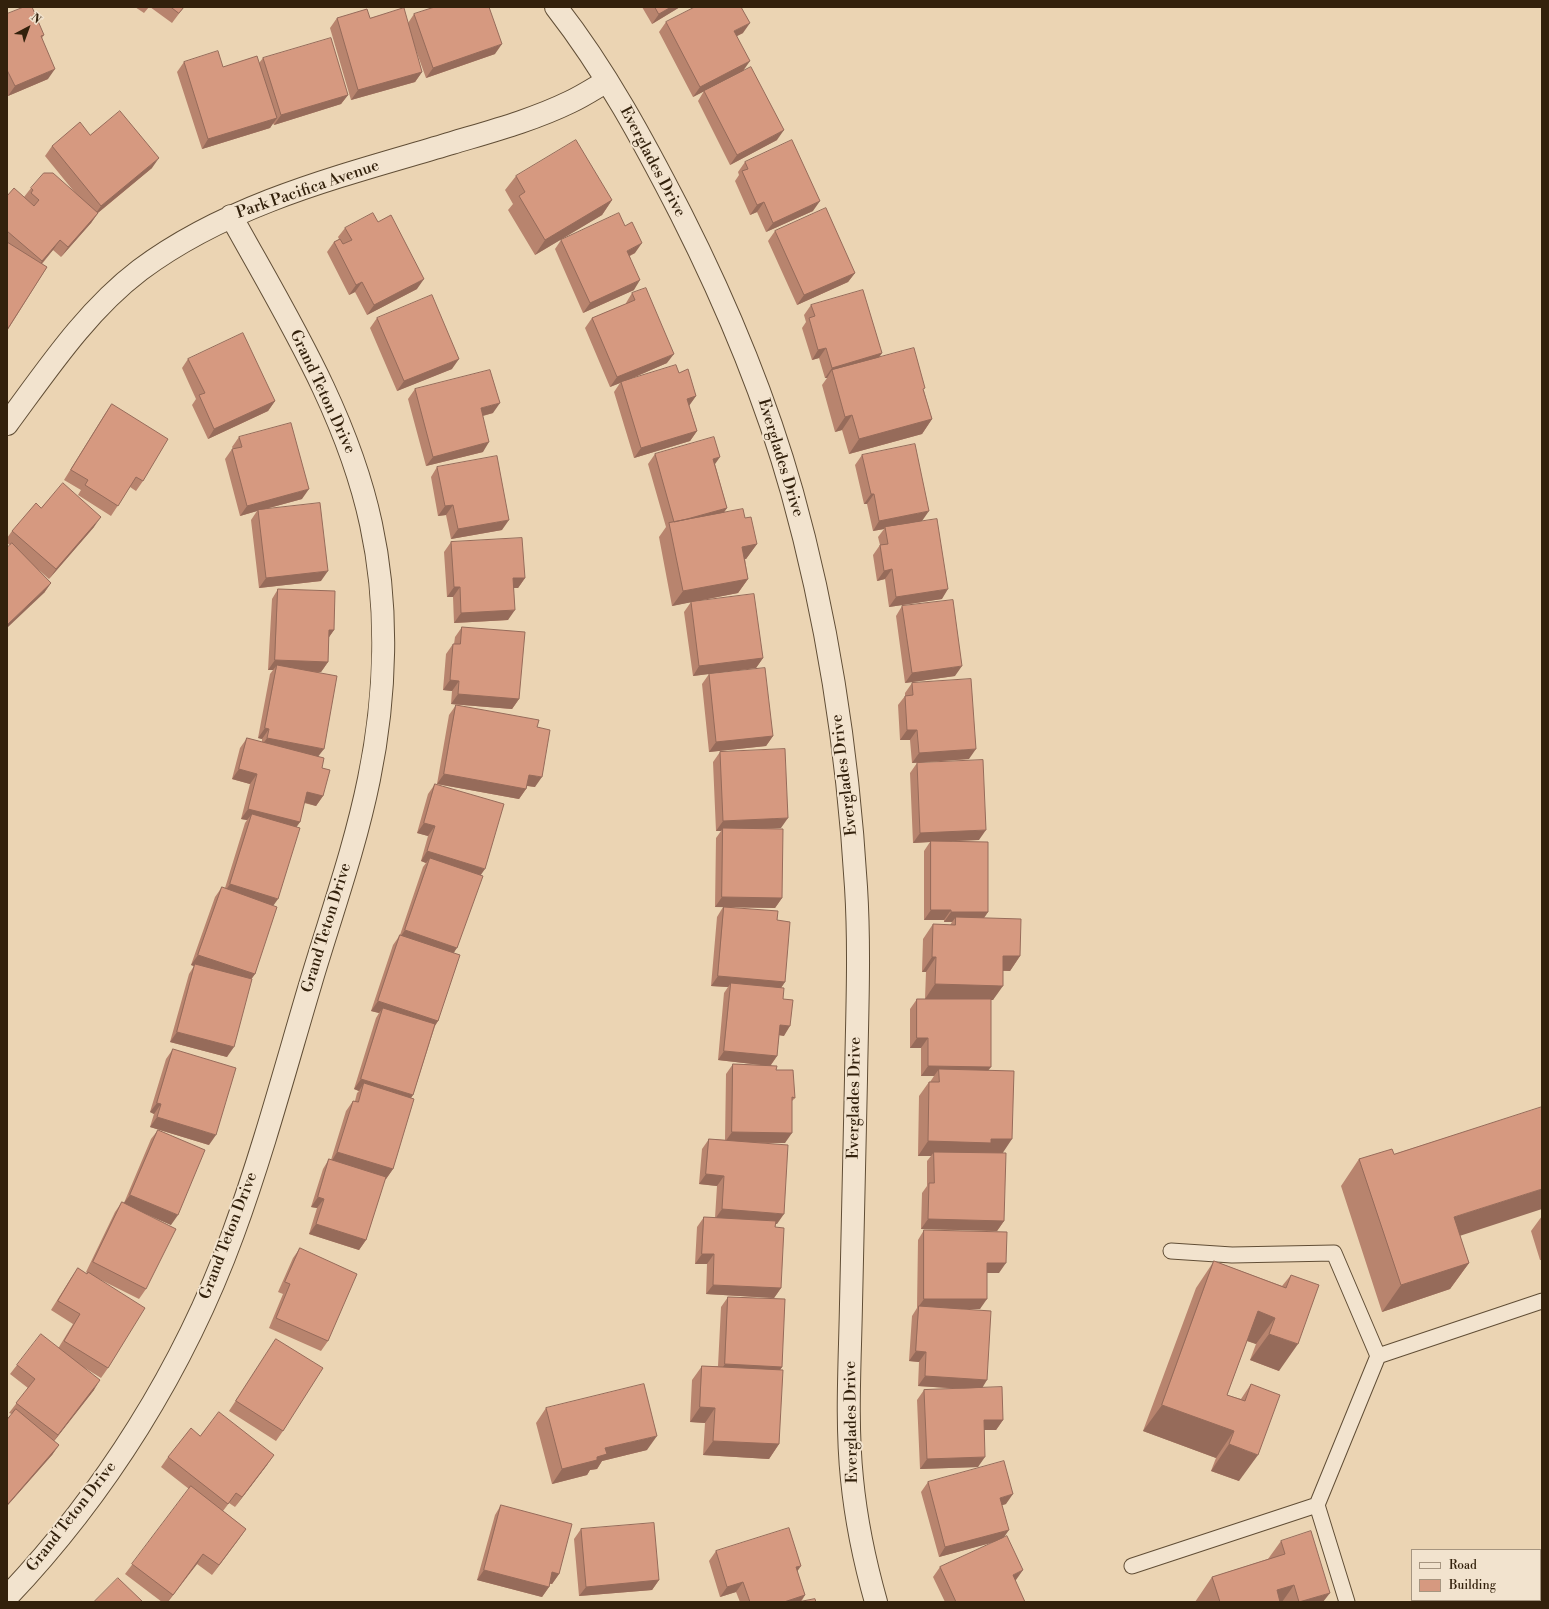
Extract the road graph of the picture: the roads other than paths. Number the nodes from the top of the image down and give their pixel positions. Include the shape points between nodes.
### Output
1 (556, 7) edge
2 (608, 81) junction
3 (231, 216) junction
4 (7, 424) edge
5 (1171, 1251) dead end
6 (1542, 1301) edge
7 (1378, 1356) junction
8 (1317, 1505) junction
9 (1132, 1566) dead end
10 (7, 1597) edge
11 (876, 1602) edge
12 (1348, 1602) edge

1 - 2 street, Everglades Drive
2 - 3 street, Park Pacifica Avenue via 571,102 531,119 289,193
2 - 11 street, Everglades Drive via 654,161 694,240 731,320 764,405 791,490 813,573 829,655 850,813 858,971 849,1414 851,1474 860,1534
3 - 4 street, Park Pacifica Avenue via 183,241 145,267 99,307 66,345
3 - 10 street, Grand Teton Drive via 302,344 331,404 354,462 371,525 380,589 384,654 379,717 369,779 253,1176 233,1236 208,1295 146,1415 68,1527
5 - 7 lane via 1232,1255 1334,1254
6 - 7 lane
7 - 8 lane
8 - 9 lane
8 - 12 lane

